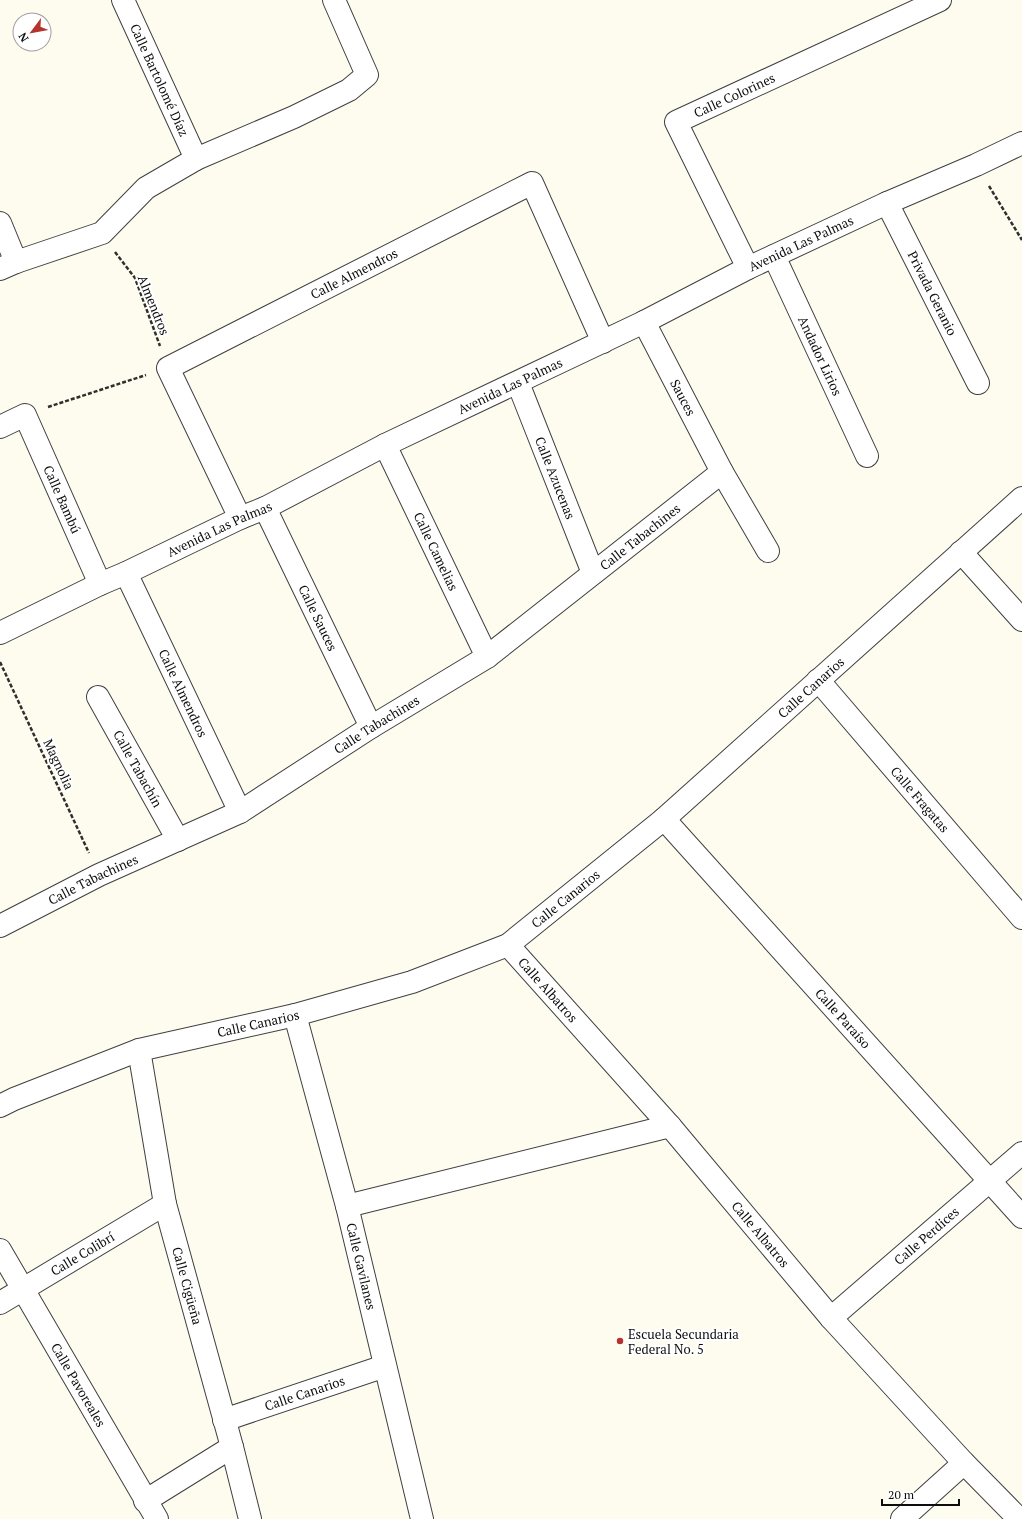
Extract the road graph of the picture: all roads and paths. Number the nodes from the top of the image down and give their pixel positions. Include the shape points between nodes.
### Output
1 (123, 0) edge
2 (334, 0) edge
3 (940, 0) edge
4 (1022, 143) edge
5 (196, 159) junction
6 (976, 166) junction
7 (887, 203) junction
8 (0, 223) edge
9 (102, 233) junction
10 (1022, 240) edge
11 (774, 256) junction
12 (8, 265) edge
13 (748, 268) junction
14 (644, 322) junction
15 (603, 342) junction
16 (168, 368) junction
17 (518, 383) junction
18 (978, 383) dead end
19 (25, 415) junction
20 (0, 427) edge
21 (385, 445) junction
22 (867, 456) dead end
23 (722, 472) junction
24 (1022, 498) edge
25 (266, 508) junction
26 (240, 518) junction
27 (768, 550) dead end
28 (961, 552) junction
29 (126, 573) junction
30 (593, 573) junction
31 (100, 584) junction
32 (1022, 620) edge
33 (0, 633) edge
34 (487, 657) junction
35 (0, 662) edge
36 (818, 680) junction
37 (98, 697) dead end
38 (371, 728) junction
39 (240, 812) junction
40 (664, 819) junction
41 (178, 840) junction
42 (99, 875) junction
43 (1022, 918) edge
44 (0, 926) edge
45 (508, 945) junction
46 (295, 1015) junction
47 (139, 1050) junction
48 (0, 1106) edge
49 (670, 1126) junction
50 (1022, 1153) edge
51 (991, 1181) junction
52 (165, 1204) junction
53 (347, 1206) junction
54 (1022, 1217) edge
55 (0, 1250) edge
56 (23, 1290) junction
57 (0, 1303) edge
58 (831, 1318) junction
59 (385, 1366) junction
60 (224, 1420) junction
61 (232, 1447) junction
62 (964, 1463) junction
63 (145, 1500) junction
64 (157, 1519) edge
65 (250, 1519) edge
66 (422, 1519) edge
67 (902, 1519) edge
68 (1019, 1519) edge

1 - 5 street, Calle Bartolomé Díaz
2 - 5 street via 368,75 348,90 301,113
3 - 13 street, Calle Colorines via 676,122
4 - 6 street, Avenida Las Palmas
5 - 9 street via 146,188
6 - 7 street, Avenida Las Palmas
6 - 10 path
7 - 11 street, Avenida Las Palmas
7 - 18 street, Privada Geranio
8 - 12 street
9 - 12 street
9 - 16 path, Almendros via 134,278
11 - 13 street, Avenida Las Palmas
11 - 22 street, Andador Lirios
13 - 14 street, Avenida Las Palmas
14 - 15 street, Avenida Las Palmas
14 - 23 street, Sauces
15 - 16 street, Calle Almendros via 532,183
15 - 17 street, Avenida Las Palmas
16 - 19 path
16 - 26 street
17 - 21 street, Avenida Las Palmas
17 - 30 street, Calle Azucenas
19 - 20 street
19 - 31 street, Calle Bambú
21 - 25 street, Avenida Las Palmas
21 - 34 street, Calle Camelias
23 - 27 street, Sauces
23 - 30 street, Calle Tabachines
24 - 28 street, Calle Canarios
25 - 26 street, Avenida Las Palmas
25 - 38 street, Calle Sauces
26 - 29 street, Avenida Las Palmas
28 - 32 street
28 - 36 street, Calle Canarios
29 - 31 street, Avenida Las Palmas
29 - 39 street, Calle Almendros
30 - 34 street, Calle Tabachines
31 - 33 street, Avenida Las Palmas
34 - 38 street, Calle Tabachines
35 - 42 path, Magnolia
36 - 40 street, Calle Canarios
36 - 43 street, Calle Fragatas
37 - 41 street, Calle Tabachín
38 - 39 street, Calle Tabachines
39 - 41 street, Calle Tabachines
40 - 45 street, Calle Canarios
40 - 51 street, Calle Paraíso
41 - 42 street, Calle Tabachines
42 - 44 street, Calle Tabachines
45 - 46 street, Calle Canarios via 412,982
45 - 49 street, Calle Albatros
46 - 47 street, Calle Canarios
46 - 53 street, Calle Gavilanes
47 - 48 street, Calle Canarios
47 - 52 street, Calle Cigüeña
49 - 53 street
49 - 58 street, Calle Albatros
50 - 51 street, Calle Perdices
51 - 54 street, Calle Paraíso
51 - 58 street, Calle Perdices
52 - 56 street, Calle Colibrí
52 - 60 street, Calle Cigüeña
53 - 59 street, Calle Gavilanes
55 - 56 street, Calle Pavoreales
56 - 57 street, Calle Colibrí
56 - 63 street, Calle Pavoreales
58 - 62 street, Calle Albatros
59 - 60 street, Calle Canarios
59 - 66 street, Calle Gavilanes
60 - 61 street, Calle Cigüeña
61 - 63 street
61 - 65 street, Calle Cigüeña
62 - 67 street
62 - 68 street, Calle Albatros
63 - 64 street, Calle Pavoreales

